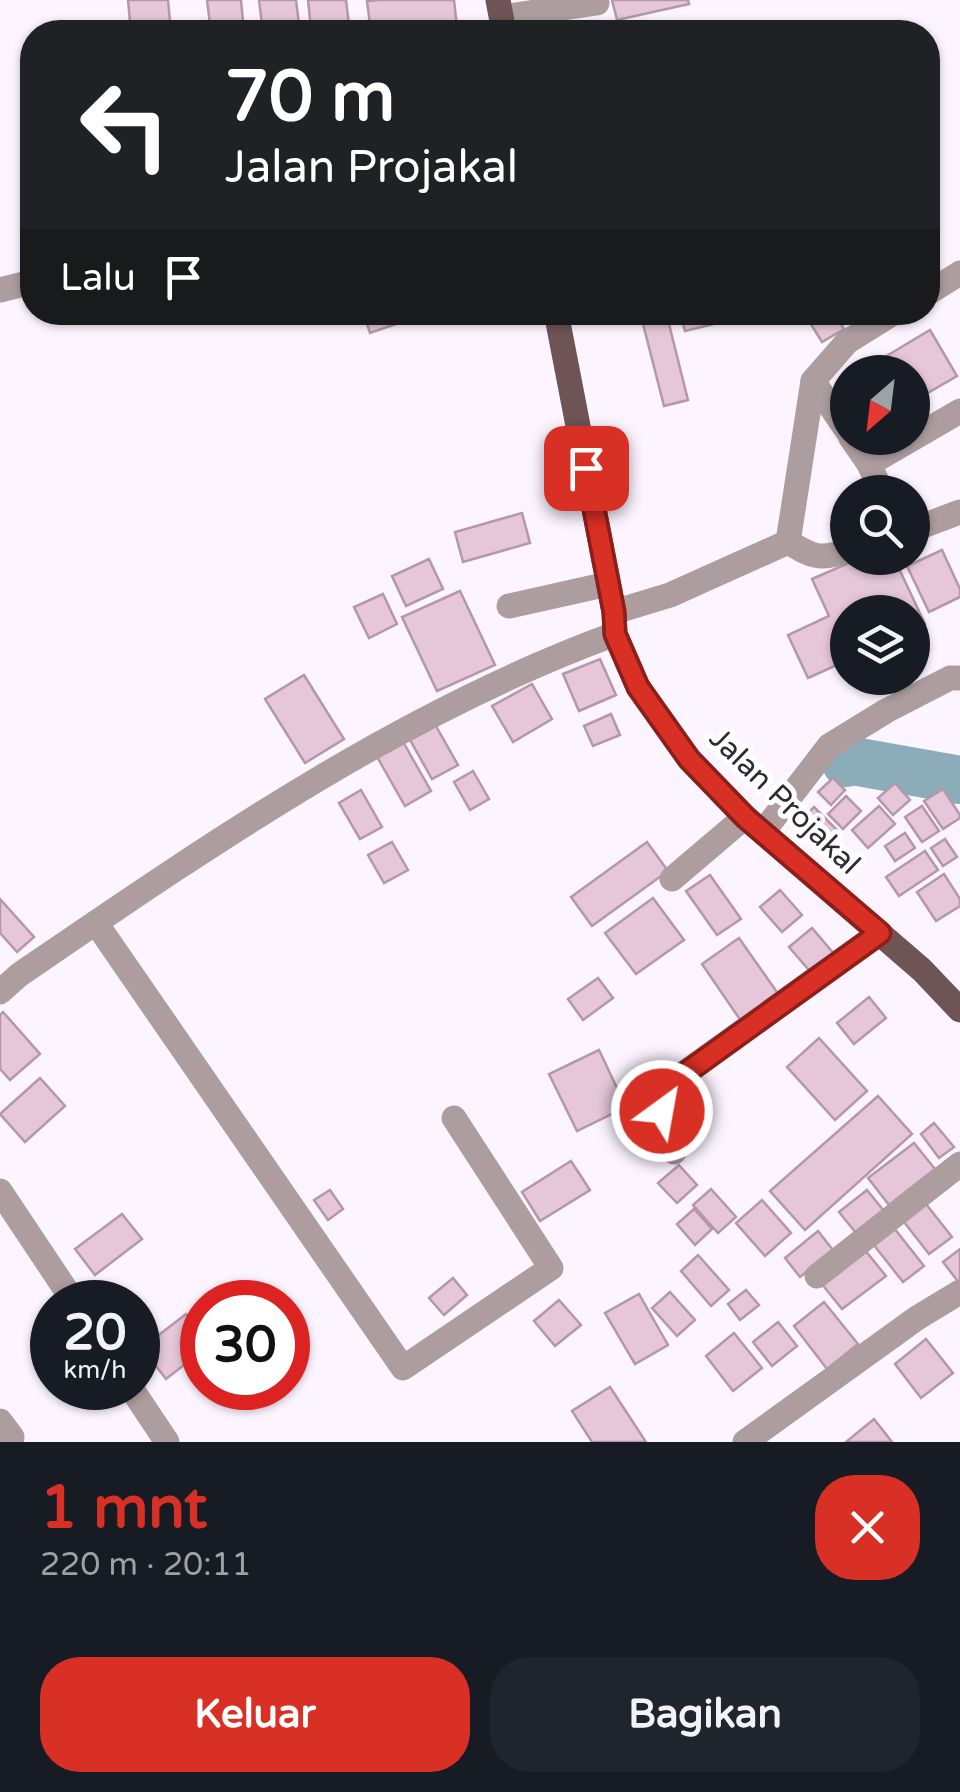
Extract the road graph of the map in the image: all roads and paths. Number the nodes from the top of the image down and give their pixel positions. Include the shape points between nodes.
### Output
1 (597, 4) dead end
2 (501, 17) edge
3 (558, 325) edge
4 (874, 325) edge
5 (813, 381) junction
6 (830, 406) edge
7 (960, 412) edge
8 (863, 455) edge
9 (869, 464) junction
10 (874, 475) edge
11 (960, 512) edge
12 (930, 523) edge
13 (788, 542) junction
14 (830, 557) edge
15 (608, 584) junction
16 (509, 606) dead end
17 (615, 623) junction
18 (960, 678) edge
19 (754, 825) junction
20 (672, 878) dead end
21 (96, 923) junction
22 (880, 933) junction
23 (0, 992) edge
24 (960, 1010) edge
25 (454, 1118) dead end
26 (674, 1152) dead end
27 (960, 1164) edge
28 (0, 1191) edge
29 (817, 1276) dead end
30 (59, 1280) edge
31 (960, 1292) edge
32 (146, 1410) edge
33 (167, 1442) edge
34 (746, 1442) edge

1 - 2 street
3 - 15 main road, Jalan Projakal
4 - 5 street via 847,342
5 - 6 street
5 - 13 street
7 - 9 street
8 - 9 street
9 - 10 street
11 - 12 street
13 - 14 street via 810,556
13 - 17 street
15 - 16 street
15 - 17 main road, Jalan Projakal
17 - 19 main road, Jalan Projakal via 638,687 689,759
17 - 21 street via 394,733
18 - 19 street via 828,746
19 - 20 street
19 - 22 main road, Jalan Projakal
21 - 23 street
21 - 25 street via 403,1368 551,1268
22 - 24 main road, Jalan Projakal
22 - 26 street via 664,1092 662,1111
27 - 29 street
28 - 30 street
31 - 34 street
32 - 33 street

